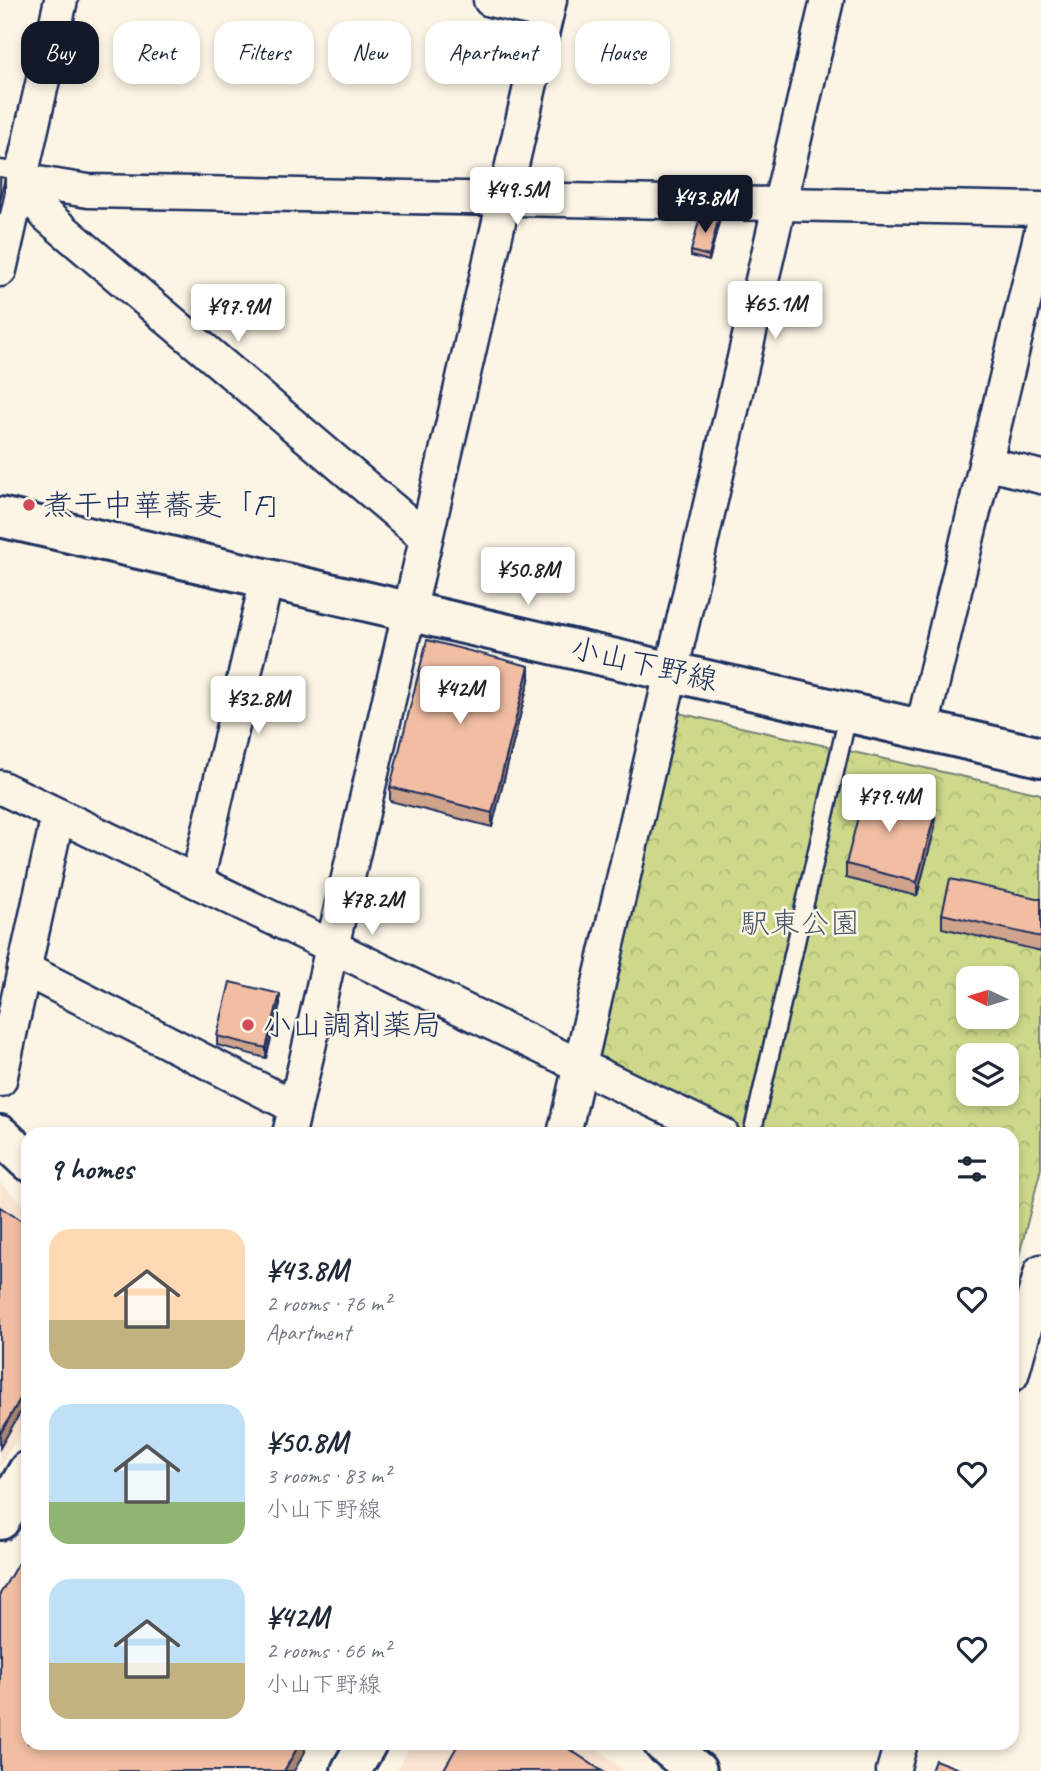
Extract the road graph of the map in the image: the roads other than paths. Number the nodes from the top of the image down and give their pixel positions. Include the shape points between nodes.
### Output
1 (61, 0) edge
2 (490, 0) edge
3 (827, 0) edge
4 (548, 6) edge
5 (10, 179) edge
6 (503, 200) junction
7 (779, 206) junction
8 (1041, 209) edge
9 (1041, 232) edge
10 (0, 270) edge
11 (986, 463) junction
12 (1041, 477) edge
13 (0, 517) edge
14 (425, 537) junction
15 (267, 578) junction
16 (409, 611) junction
17 (671, 670) junction
18 (849, 711) junction
19 (922, 728) junction
20 (1041, 757) edge
21 (0, 788) edge
22 (58, 815) junction
23 (197, 882) junction
24 (334, 948) junction
25 (24, 970) junction
26 (579, 1064) junction
27 (0, 1080) edge
28 (292, 1120) edge
29 (566, 1127) edge
30 (708, 1127) edge
31 (754, 1127) edge
32 (0, 1135) edge
33 (21, 1154) edge
34 (1032, 1288) edge
35 (1019, 1345) edge
36 (21, 1483) edge
37 (0, 1520) edge
38 (363, 1750) edge
39 (899, 1750) edge
40 (351, 1771) edge
41 (893, 1771) edge

1 - 5 street
2 - 4 street
3 - 7 street
4 - 6 street
5 - 6 street via 88,191
5 - 10 street
5 - 14 street via 47,216
6 - 7 street
6 - 14 street
7 - 8 street
7 - 17 street
9 - 11 street
11 - 12 street
11 - 19 street
13 - 15 main road, 小山下野線
14 - 16 street
15 - 16 main road, 小山下野線
15 - 23 street
16 - 17 main road, 小山下野線
16 - 24 street
17 - 18 main road, 小山下野線
17 - 26 street
18 - 19 main road, 小山下野線
18 - 31 lane
19 - 20 main road, 小山下野線
21 - 22 street
22 - 23 street
22 - 25 street
23 - 24 street
24 - 26 street
24 - 28 street
25 - 27 street
25 - 28 street
26 - 29 street
26 - 30 street
32 - 33 main road
34 - 35 street
36 - 37 main road
38 - 40 main road
39 - 41 street

